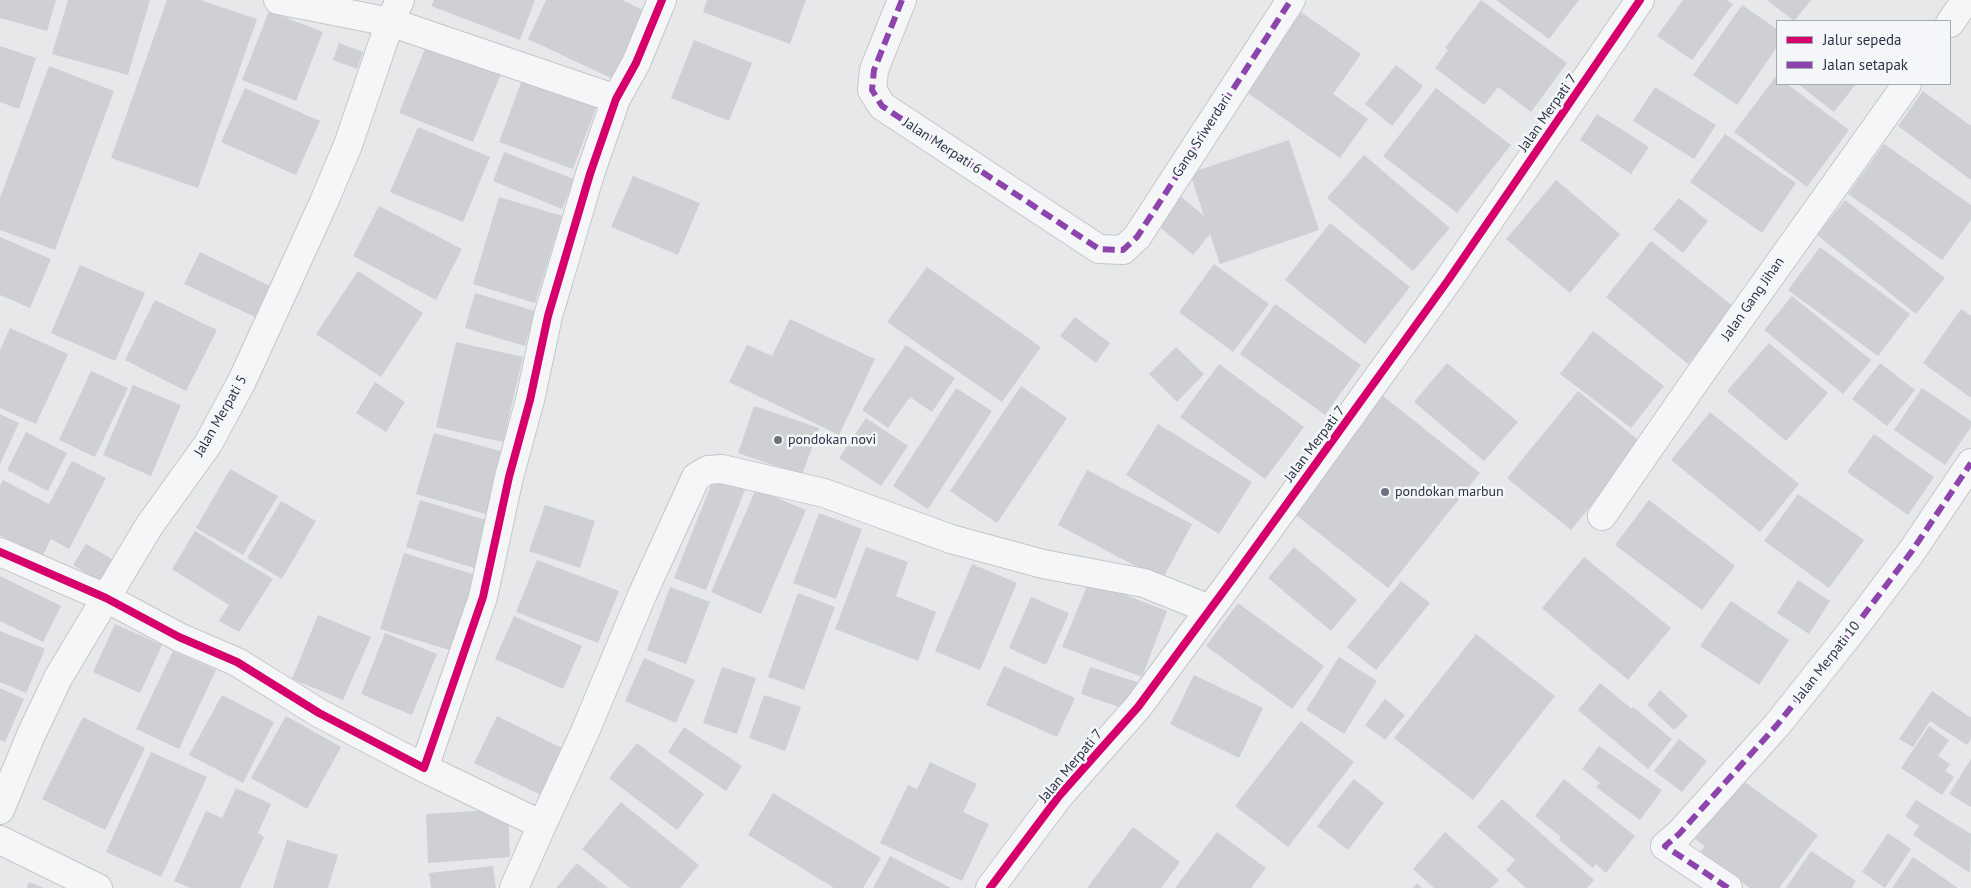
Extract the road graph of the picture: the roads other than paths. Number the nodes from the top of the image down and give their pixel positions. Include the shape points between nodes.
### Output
1 (278, 0) edge
2 (662, 0) edge
3 (902, 0) edge
4 (1291, 0) edge
5 (1640, 0) edge
6 (1966, 0) edge
7 (395, 11) edge
8 (1951, 22) edge
9 (1906, 85) edge
10 (616, 99) junction
11 (1099, 250) joint
12 (1971, 463) edge
13 (1602, 516) dead end
14 (0, 552) edge
15 (106, 598) junction
16 (1209, 608) junction
17 (424, 768) junction
18 (0, 810) edge
19 (542, 825) junction
20 (0, 840) edge
21 (98, 888) edge
22 (514, 888) edge
23 (990, 888) edge
24 (1728, 888) edge

1 - 7 street
2 - 10 street via 636,63
3 - 11 street, Jalan Merpati 6 via 874,70 872,90 882,106
4 - 11 street, Gang Sriwerdari via 1137,237 1123,250
5 - 16 street, Jalan Merpati 7 via 1372,389
6 - 8 street
7 - 10 street
7 - 15 street, Jalan Merpati 5 via 344,153 242,381 208,444 149,526
9 - 13 street, Jalan Gang Jihan
10 - 17 street via 548,316 483,597
12 - 24 street, Jalan Merpati 10 via 1912,551 1839,647 1771,731 1679,834 1664,846
14 - 15 street
15 - 17 street via 179,638 237,662 319,713
15 - 18 street, Jalan Merpati 5 via 58,678
16 - 19 street via 1144,583 1043,564 951,539 824,493 722,469 708,470 696,477
16 - 23 street, Jalan Merpati 7 via 1138,707 1060,796
17 - 19 street
19 - 22 street
20 - 21 street

